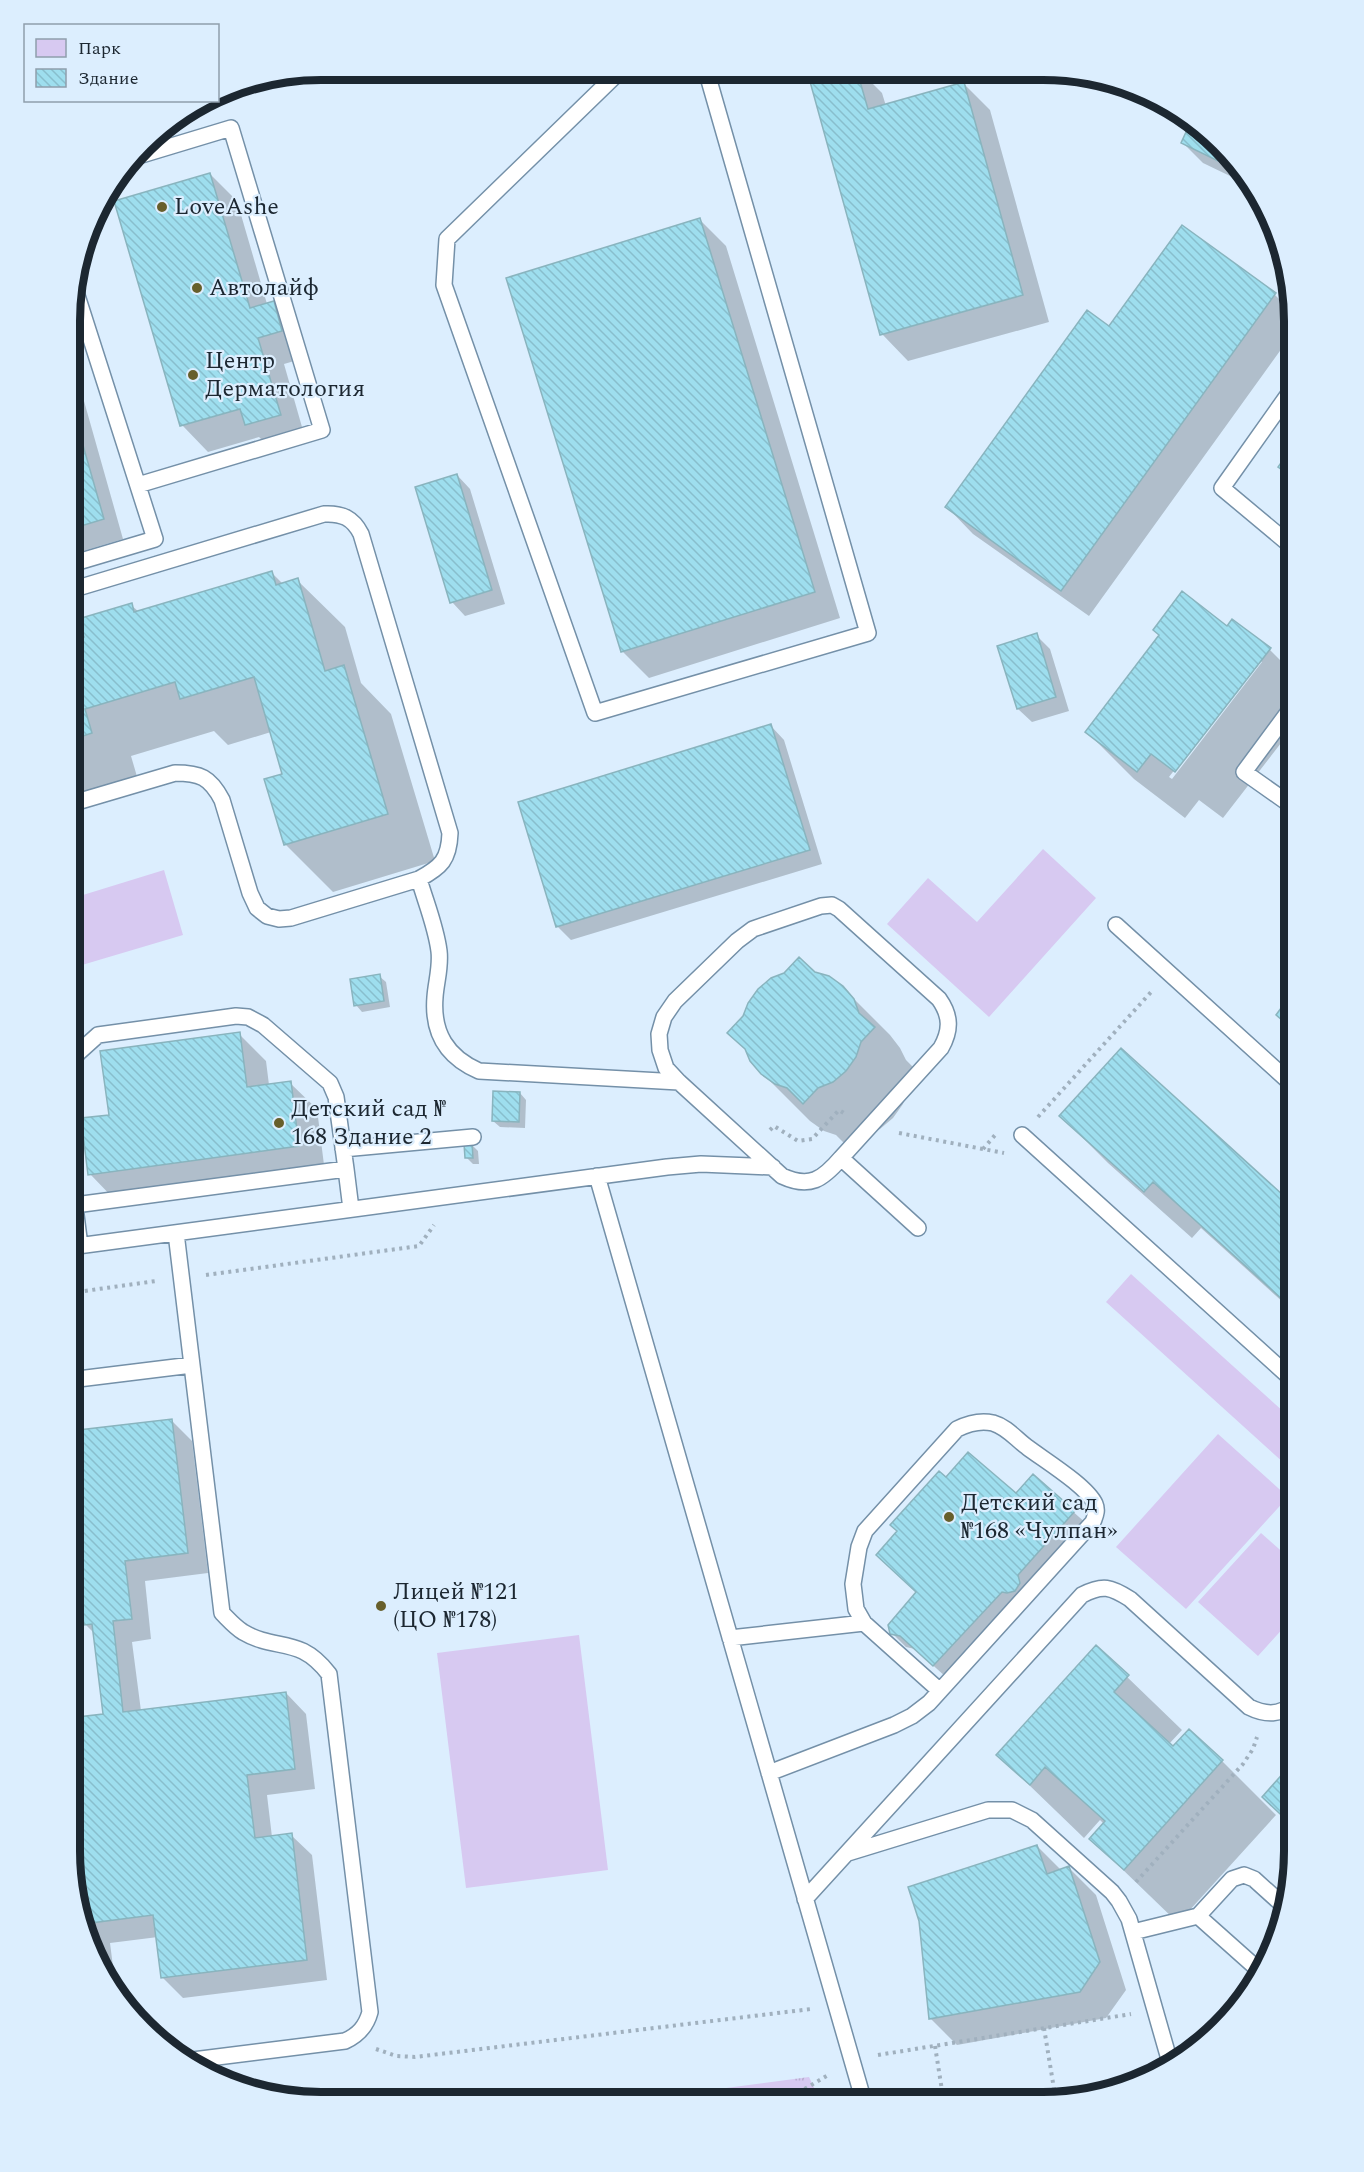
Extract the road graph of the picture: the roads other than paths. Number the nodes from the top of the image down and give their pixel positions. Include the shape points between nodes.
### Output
1 (611, 80) edge
2 (709, 80) edge
3 (147, 153) edge
4 (80, 305) edge
5 (1285, 399) edge
6 (138, 485) junction
7 (1285, 541) edge
8 (80, 561) edge
9 (80, 587) edge
10 (1285, 717) edge
11 (80, 801) edge
12 (1285, 801) edge
13 (419, 879) junction
14 (1116, 925) dead end
15 (80, 1051) edge
16 (1285, 1079) edge
17 (679, 1082) junction
18 (1022, 1135) road end
19 (473, 1137) dead end
20 (343, 1149) junction
21 (841, 1158) junction
22 (773, 1167) junction
23 (346, 1168) junction
24 (597, 1176) junction
25 (80, 1204) edge
26 (351, 1209) junction
27 (918, 1228) dead end
28 (176, 1233) junction
29 (80, 1245) edge
30 (192, 1365) junction
31 (1285, 1373) edge
32 (80, 1379) edge
33 (864, 1623) junction
34 (730, 1638) junction
35 (940, 1691) junction
36 (1285, 1710) edge
37 (769, 1773) junction
38 (848, 1853) junction
39 (805, 1899) junction
40 (1279, 1902) edge
41 (1198, 1916) junction
42 (1133, 1932) junction
43 (1255, 1966) edge
44 (1169, 2057) edge
45 (199, 2059) edge
46 (861, 2092) edge

1 - 2 lane via 447,239 444,285 595,713 868,633
3 - 6 lane via 231,128 322,430
4 - 6 lane
5 - 7 lane via 1222,488
6 - 8 lane via 155,539
9 - 13 lane via 324,514 348,517 362,534 450,833 446,857 437,869
10 - 12 lane via 1244,772
11 - 13 lane via 175,773 193,773 206,779 216,787 222,800 257,908 279,919
13 - 17 lane via 439,950 437,1024 443,1042 456,1058 479,1071
14 - 16 lane
15 - 20 lane via 98,1035 248,1017 264,1025 330,1083 336,1097
17 - 21 lane via 666,1068 659,1034 675,1001 745,934 832,905 939,999 949,1018 948,1036 941,1048
17 - 22 lane
18 - 31 lane
19 - 20 lane
20 - 23 lane
21 - 22 lane via 828,1173 806,1182 782,1176
21 - 27 lane
22 - 24 lane via 701,1164
23 - 25 lane
23 - 26 lane
24 - 26 lane
24 - 34 lane
26 - 28 lane
28 - 29 lane
28 - 30 lane
30 - 32 lane
30 - 45 lane via 222,1613 243,1632 258,1639 297,1647 329,1674 370,2013 357,2035 345,2041
33 - 34 lane
33 - 35 lane
33 - 35 lane via 856,1609 853,1584 865,1531 957,1429 969,1423 994,1423 1083,1490 1096,1507 1093,1522
34 - 37 lane
35 - 37 lane via 903,1721
36 - 38 lane via 1267,1714 1250,1707 1130,1599 1115,1590 1094,1589 1082,1595
37 - 39 lane
38 - 39 lane
38 - 42 lane via 988,1810 1012,1810 1032,1820 1119,1901
39 - 46 lane
40 - 41 lane via 1244,1875 1232,1879
41 - 42 lane
41 - 43 lane
42 - 44 lane

